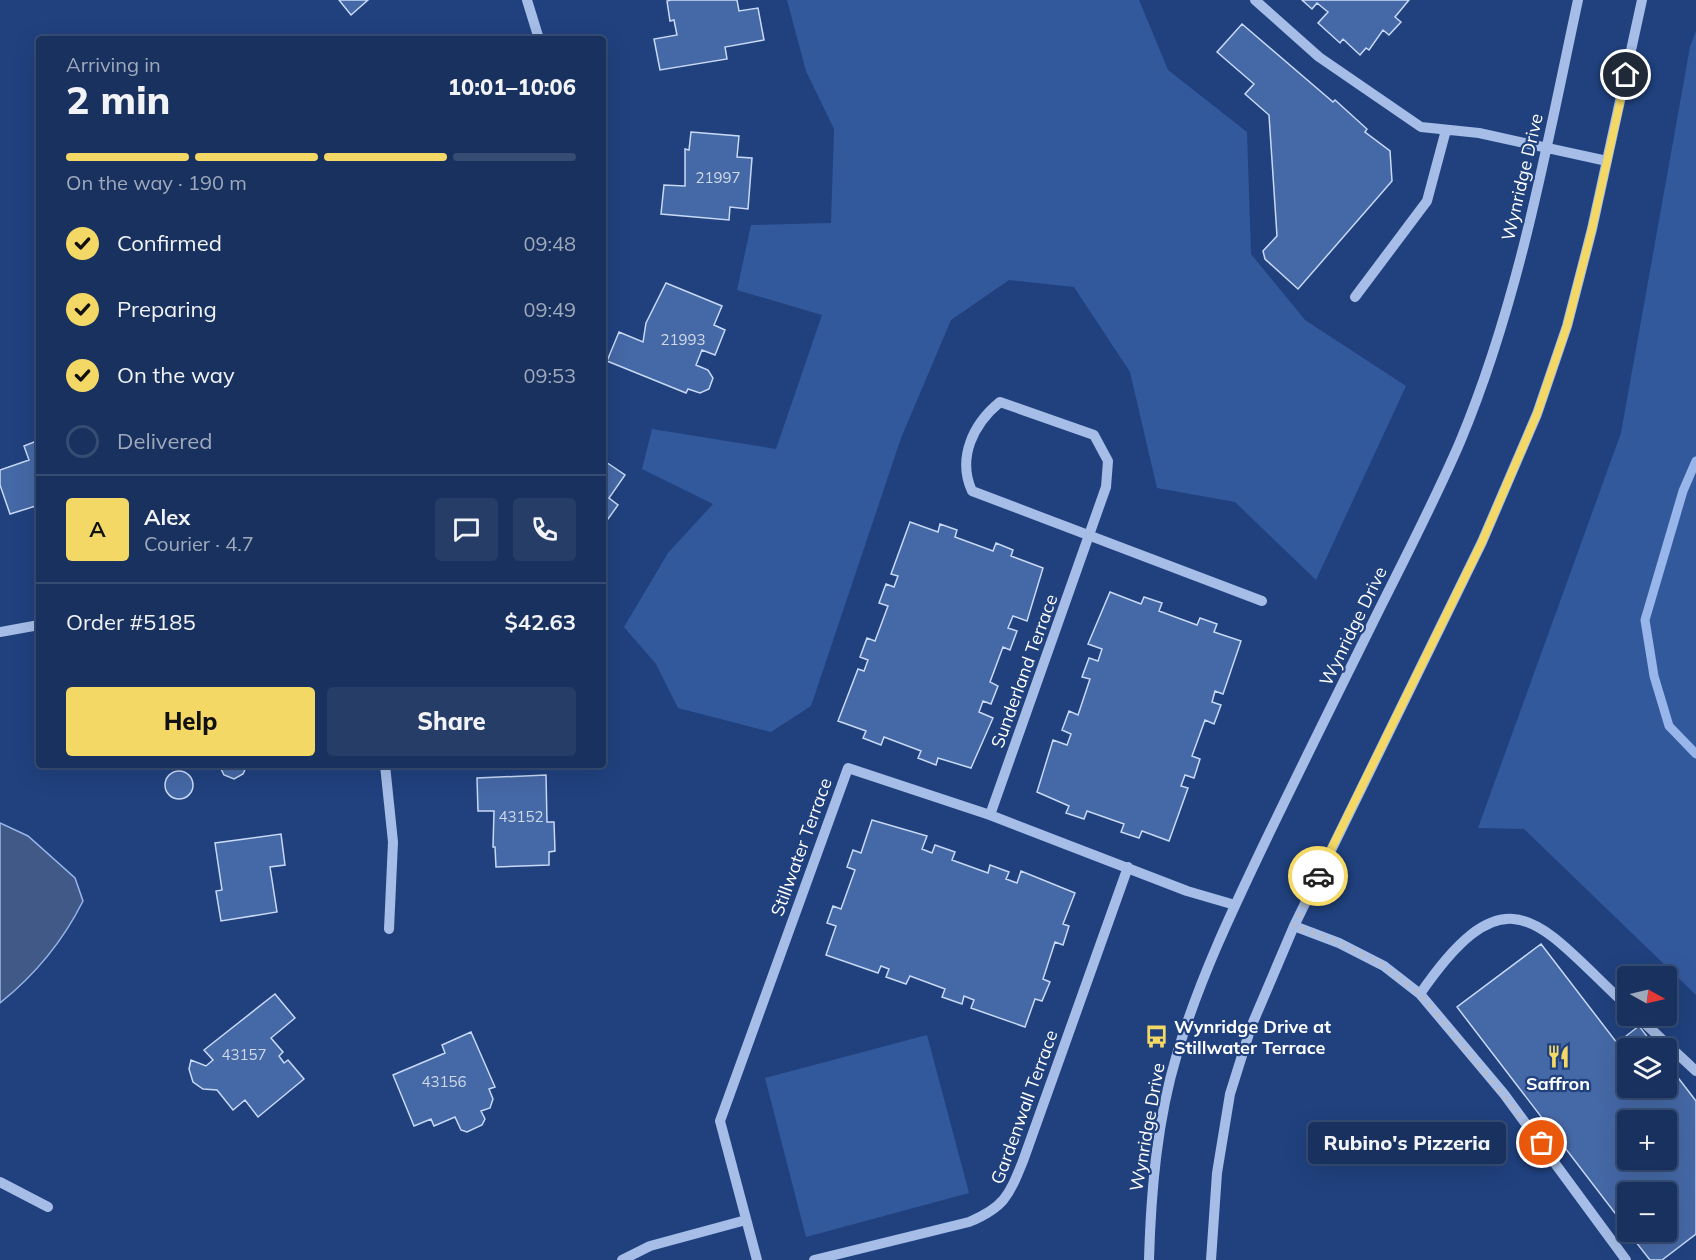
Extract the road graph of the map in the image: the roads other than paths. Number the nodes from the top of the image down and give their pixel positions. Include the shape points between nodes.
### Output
1 (527, 0) edge
2 (1255, 0) edge
3 (1578, 0) edge
4 (1642, 0) edge
5 (538, 36) edge
6 (1446, 130) junction
7 (1546, 147) junction
8 (1607, 161) junction
9 (1355, 297) dead end
10 (1089, 537) junction
11 (1262, 601) dead end
12 (36, 626) edge
13 (0, 632) edge
14 (385, 768) edge
15 (990, 815) junction
16 (1128, 867) junction
17 (1235, 905) junction
18 (1294, 926) junction
19 (389, 929) dead end
20 (1420, 994) junction
21 (1617, 997) edge
22 (1648, 1026) edge
23 (1696, 1071) edge
24 (0, 1182) edge
25 (48, 1206) dead end
26 (746, 1220) junction
27 (622, 1260) edge
28 (757, 1260) edge
29 (814, 1260) edge
30 (1149, 1260) edge
31 (1211, 1260) edge
32 (1626, 1260) edge

1 - 5 street
2 - 6 street via 1319,57 1421,127
3 - 7 street, Wynridge Drive
4 - 8 street
6 - 7 street
6 - 9 street via 1427,201
7 - 8 street
7 - 17 street, Wynridge Drive via 1506,317 1483,386
8 - 18 street via 1567,326 1517,465
10 - 10 street via 1106,487 1108,461 1095,435 1000,402 978,423 970,441 965,476 972,491
10 - 11 street
10 - 15 street, Sunderland Terrace
12 - 13 street
14 - 19 street via 393,842
15 - 16 street, Stillwater Terrace
15 - 26 street, Stillwater Terrace via 848,768 720,1121
16 - 17 street, Stillwater Terrace
16 - 29 street, Gardenwall Terrace via 1008,1197 991,1213 969,1222
17 - 30 street, Wynridge Drive via 1199,984 1176,1055 1150,1197
18 - 20 street via 1340,943 1384,966
18 - 31 street via 1251,1026 1230,1094 1217,1173
20 - 21 street via 1439,966 1483,925 1502,917 1520,918 1544,928
20 - 32 street via 1511,1103
22 - 23 street
24 - 25 street
26 - 27 street via 650,1246
26 - 28 street, Stillwater Terrace

